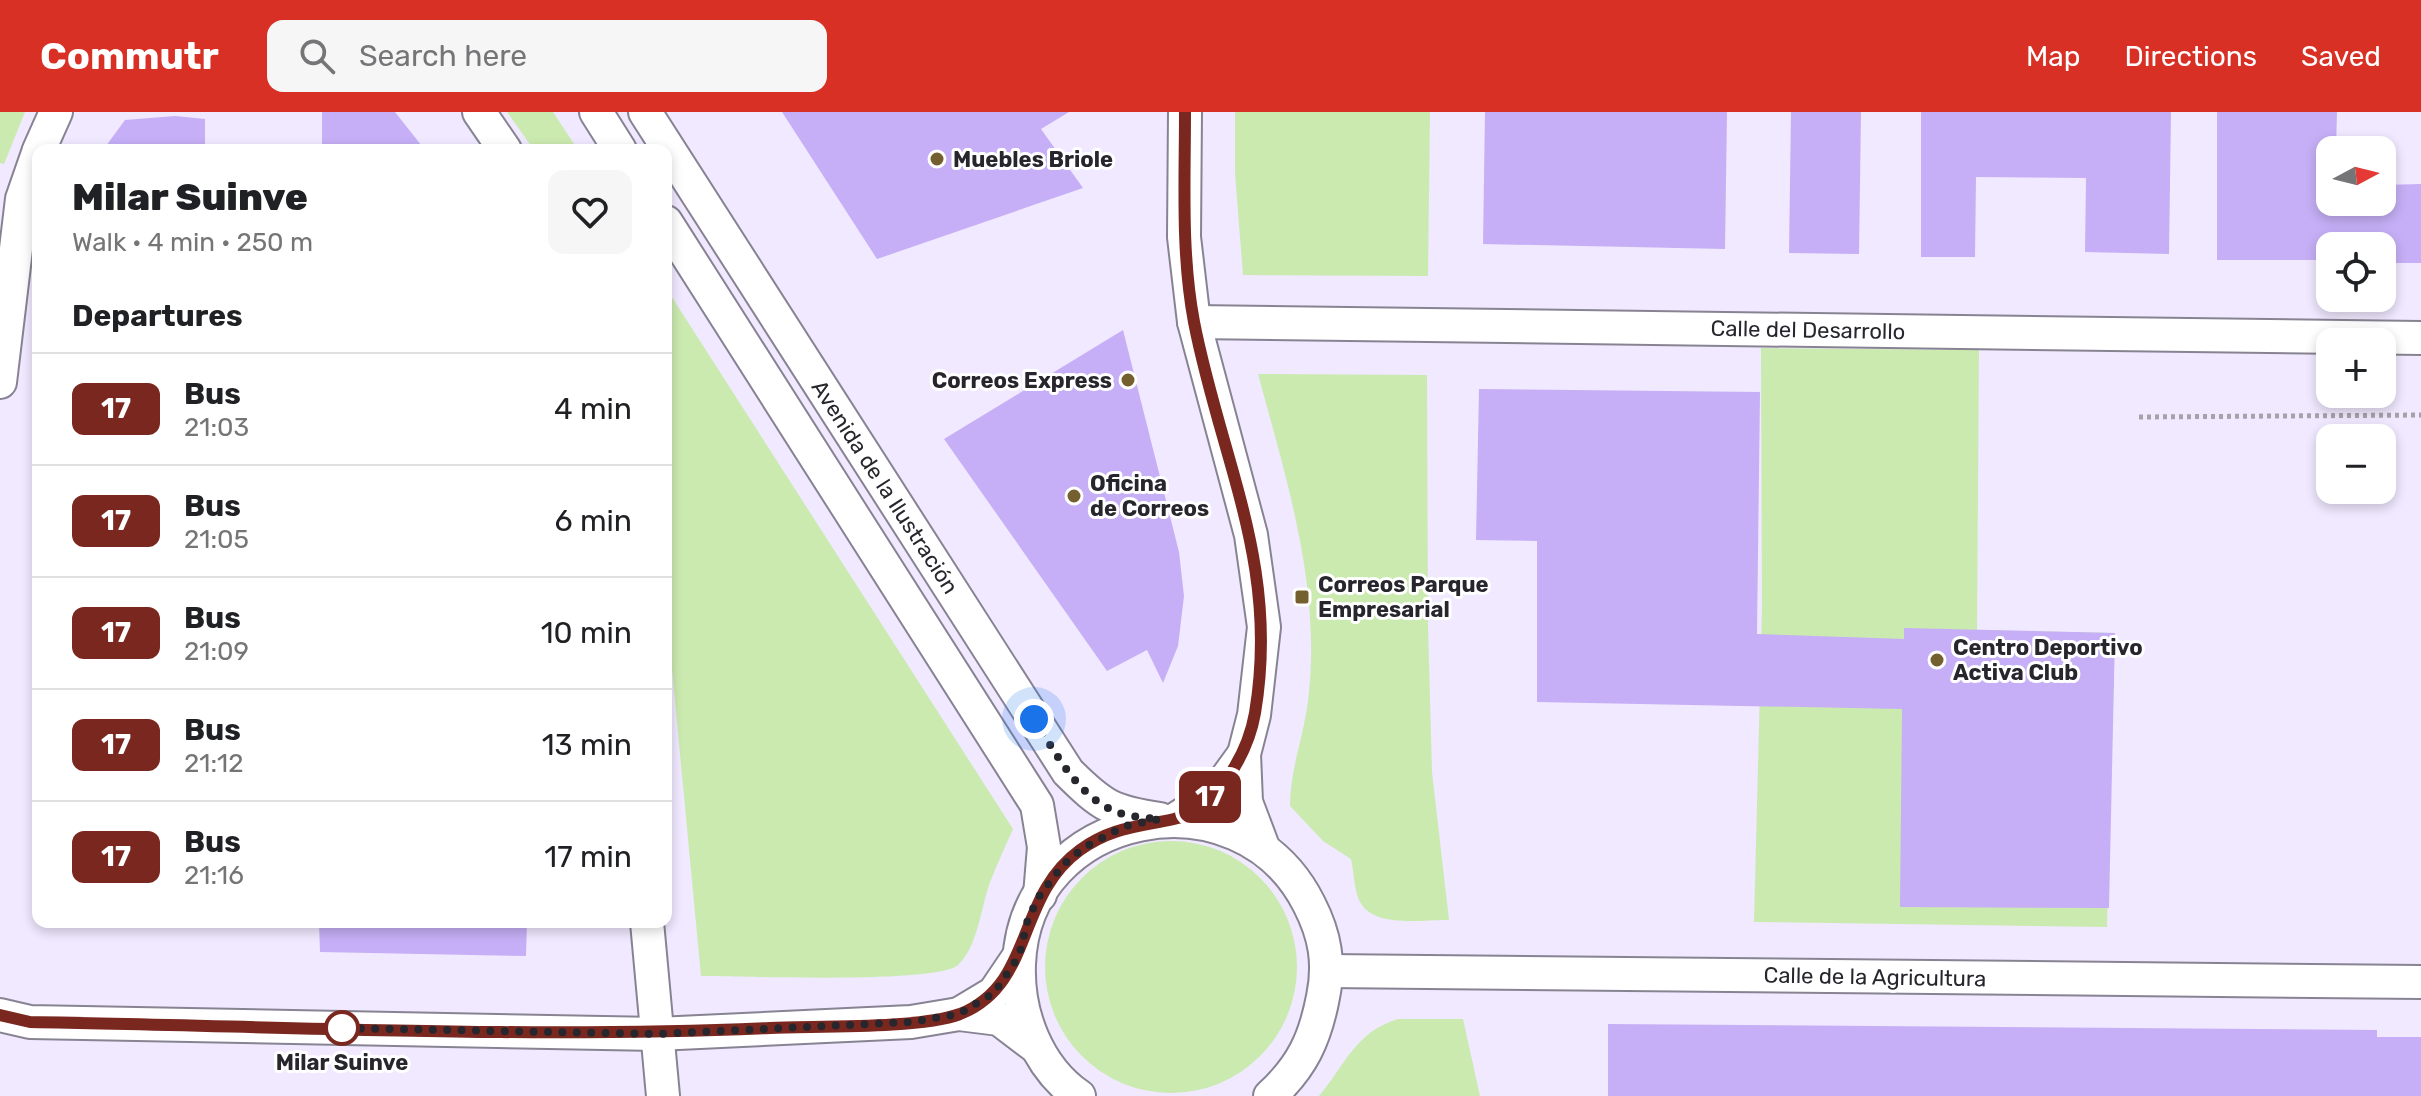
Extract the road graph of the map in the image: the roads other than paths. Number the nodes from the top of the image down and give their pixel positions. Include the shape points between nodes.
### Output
1 (56, 112) edge
2 (479, 112) edge
3 (596, 112) edge
4 (645, 112) edge
5 (1185, 112) edge
6 (42, 144) edge
7 (501, 144) edge
8 (616, 144) edge
9 (666, 144) edge
10 (672, 154) edge
11 (32, 162) edge
12 (11, 196) edge
13 (672, 231) edge
14 (1194, 322) junction
15 (2421, 338) edge
16 (1, 370) edge
17 (1244, 754) junction
18 (1168, 819) junction
19 (1263, 847) junction
20 (1040, 895) junction
21 (648, 928) edge
22 (1019, 956) junction
23 (1328, 971) junction
24 (2421, 982) edge
25 (959, 1014) junction
26 (10, 1022) edge
27 (657, 1034) junction
28 (1036, 1047) junction
29 (663, 1096) edge
30 (1079, 1096) edge
31 (1270, 1096) edge

1 - 6 street
2 - 7 street
3 - 8 street
4 - 9 street, Avenida de la Ilustración
5 - 14 street via 1184,237
10 - 18 street, Avenida de la Ilustración via 1068,772 1120,813
11 - 12 street
12 - 16 street
13 - 20 street, Avenida de la Ilustración via 1037,805 1044,847
14 - 15 street, Calle del Desarrollo
14 - 17 street via 1251,535 1264,627
17 - 18 street via 1215,794
17 - 19 street via 1246,802
18 - 19 street, Avenida de la Ilustración via 1224,827
18 - 20 street via 1125,826 1083,848
19 - 23 street via 1297,880 1321,928
20 - 22 street
21 - 27 street
22 - 25 street via 994,993
22 - 28 street via 1021,1006
23 - 24 street, Calle de la Agricultura
23 - 31 street via 1316,1036 1287,1081
25 - 27 street via 911,1022
25 - 28 street via 999,1019
26 - 27 street
27 - 29 street
28 - 30 street

